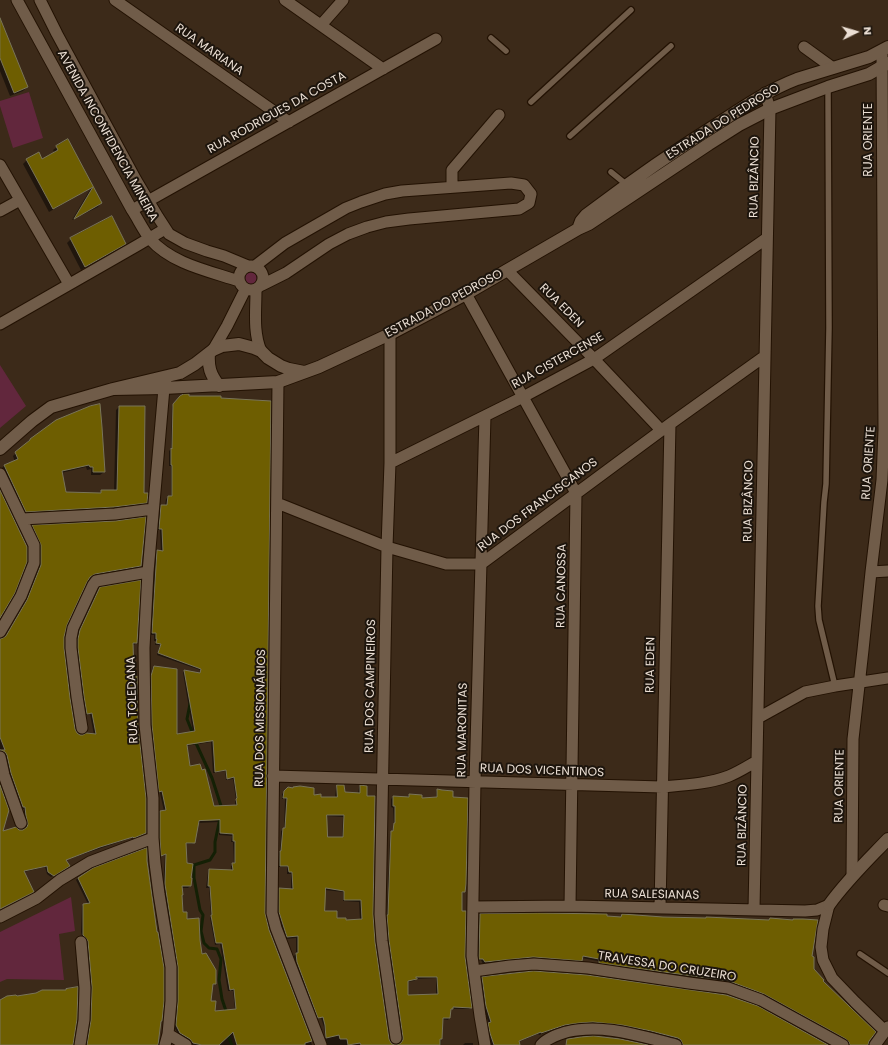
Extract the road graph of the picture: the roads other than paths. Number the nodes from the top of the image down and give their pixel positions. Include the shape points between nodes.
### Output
1 (17, 0) edge
2 (40, 0) edge
3 (115, 0) edge
4 (285, 0) edge
5 (343, 0) edge
6 (631, 10) dead end
7 (321, 25) junction
8 (491, 38) dead end
9 (436, 40) dead end
10 (671, 46) dead end
11 (804, 47) dead end
12 (885, 49) edge
13 (506, 51) dead end
14 (885, 65) edge
15 (833, 68) junction
16 (383, 69) junction
17 (828, 87) junction
18 (765, 93) junction
19 (531, 102) dead end
20 (885, 107) edge
21 (770, 109) junction
22 (499, 114) dead end
23 (289, 122) junction
24 (570, 136) dead end
25 (0, 165) edge
26 (611, 172) dead end
27 (626, 185) junction
28 (452, 187) junction
29 (636, 194) junction
30 (20, 200) junction
31 (149, 201) junction
32 (885, 204) edge
33 (132, 210) junction
34 (0, 211) edge
35 (165, 229) junction
36 (578, 229) junction
37 (150, 238) junction
38 (767, 238) junction
39 (251, 266) junction
40 (507, 270) junction
41 (69, 284) junction
42 (250, 286) junction
43 (466, 294) junction
44 (886, 298) edge
45 (0, 324) edge
46 (390, 334) junction
47 (211, 351) junction
48 (265, 355) junction
49 (765, 356) junction
50 (594, 359) junction
51 (306, 372) junction
52 (278, 382) junction
53 (165, 383) junction
54 (886, 384) edge
55 (219, 386) junction
56 (523, 396) junction
57 (485, 416) junction
58 (665, 427) junction
59 (0, 449) edge
60 (390, 463) junction
61 (0, 474) edge
62 (885, 480) edge
63 (576, 493) junction
64 (277, 503) junction
65 (153, 508) junction
66 (22, 519) junction
67 (387, 547) junction
68 (481, 564) junction
69 (148, 572) junction
70 (871, 572) junction
71 (888, 572) edge
72 (0, 632) edge
73 (888, 678) edge
74 (859, 682) junction
75 (835, 686) junction
76 (758, 718) junction
77 (82, 728) dead end
78 (0, 757) edge
79 (757, 761) junction
80 (273, 776) junction
81 (382, 779) junction
82 (475, 782) junction
83 (572, 784) junction
84 (662, 787) junction
85 (21, 823) dead end
86 (152, 838) junction
87 (888, 839) edge
88 (852, 876) junction
89 (829, 905) junction
90 (570, 906) junction
91 (473, 908) junction
92 (660, 908) junction
93 (754, 910) junction
94 (0, 917) edge
95 (81, 942) dead end
96 (860, 954) dead end
97 (474, 972) junction
98 (888, 973) edge
99 (887, 1030) edge
100 (168, 1034) junction
101 (396, 1038) dead end
102 (80, 1045) edge
103 (165, 1045) edge
104 (186, 1045) edge
105 (321, 1045) edge
106 (485, 1045) edge
107 (542, 1045) edge
108 (676, 1045) edge
109 (843, 1045) edge
110 (875, 1045) edge

1 - 33 street, AVENIDA INCONFIDENCIA MINEIRA
2 - 31 street, AVENIDA INCONFIDENCIA MINEIRA
3 - 23 street, RUA MARIANA
4 - 7 street
5 - 7 street
6 - 19 lane
7 - 16 street
8 - 13 lane
9 - 16 street, RUA RODRIGUES DA COSTA
10 - 24 lane
11 - 15 street
12 - 14 street, RUA ORIENTE
12 - 15 main road, ESTRADA DO PEDROSO
14 - 17 main road, ESTRADA DO PEDROSO via 869,74
14 - 20 street, RUA ORIENTE
15 - 18 main road, ESTRADA DO PEDROSO via 785,83
16 - 23 street, RUA RODRIGUES DA COSTA
17 - 21 main road, ESTRADA DO PEDROSO
17 - 75 lane via 829,336 826,484 818,606
18 - 21 street, RUA BIZÂNCIO
18 - 27 main road, ESTRADA DO PEDROSO
20 - 32 street, RUA ORIENTE
21 - 29 main road, ESTRADA DO PEDROSO via 709,144
21 - 38 street, RUA BIZÂNCIO
22 - 28 street via 452,170
23 - 31 street, RUA RODRIGUES DA COSTA
25 - 30 street
26 - 27 lane
27 - 29 lane
27 - 36 main road, ESTRADA DO PEDROSO via 586,215
28 - 39 street via 385,194 356,204 285,243
28 - 42 street via 524,185 531,194 530,203 519,210 410,219 367,227 329,244 286,273
29 - 36 main road, ESTRADA DO PEDROSO
30 - 34 street
30 - 41 street
31 - 33 street, RUA RODRIGUES DA COSTA
31 - 35 street, AVENIDA INCONFIDENCIA MINEIRA
32 - 44 street, RUA ORIENTE
33 - 37 street, AVENIDA INCONFIDENCIA MINEIRA
35 - 37 street
35 - 39 street, AVENIDA INCONFIDENCIA MINEIRA via 185,243
36 - 40 main road, ESTRADA DO PEDROSO
37 - 41 street
37 - 42 street, AVENIDA INCONFIDENCIA MINEIRA via 160,249 185,263
38 - 49 street, RUA BIZÂNCIO
38 - 50 street, RUA CISTERCENSE
39 - 42 street via 242,270 238,277
39 - 42 street via 262,272 263,280
40 - 43 main road, ESTRADA DO PEDROSO
40 - 50 street, RUA EDEN
41 - 45 street
42 - 47 street
42 - 48 street via 257,341
43 - 46 main road, ESTRADA DO PEDROSO
43 - 56 street, RUA CANOSSA
44 - 54 street, RUA ORIENTE
46 - 51 main road, ESTRADA DO PEDROSO
46 - 60 street, RUA DOS CAMPINEIROS
47 - 48 main road, ESTRADA DO PEDROSO via 222,346 239,344 254,348
47 - 53 main road, ESTRADA DO PEDROSO
47 - 55 main road via 208,364
48 - 51 main road, ESTRADA DO PEDROSO via 273,362 289,369
48 - 52 main road via 273,367
49 - 58 street, RUA DOS FRANCISCANOS
49 - 76 street, RUA BIZÂNCIO
50 - 56 street, RUA CISTERCENSE
50 - 58 street, RUA EDEN
51 - 52 main road, ESTRADA DO PEDROSO
52 - 55 main road, ESTRADA DO PEDROSO
52 - 64 street, RUA DOS MISSIONÁRIOS
53 - 55 main road, ESTRADA DO PEDROSO
53 - 59 main road, ESTRADA DO PEDROSO via 113,389 51,407
53 - 65 street, RUA TOLEDANA
54 - 62 street, RUA ORIENTE
56 - 57 street, RUA CISTERCENSE
56 - 63 street, RUA CANOSSA
57 - 60 street, RUA CISTERCENSE
57 - 68 street, RUA MARONITAS
58 - 63 street, RUA DOS FRANCISCANOS
58 - 84 street, RUA EDEN
60 - 67 street, RUA DOS CAMPINEIROS
61 - 66 street
62 - 70 street, RUA ORIENTE
63 - 68 street, RUA DOS FRANCISCANOS
63 - 83 street, RUA CANOSSA
64 - 67 street, RUA DOS FRANCISCANOS
64 - 80 street, RUA DOS MISSIONÁRIOS
65 - 66 street via 115,514
65 - 69 street, RUA TOLEDANA
66 - 72 street via 34,545 34,563 21,596
67 - 68 street, RUA DOS FRANCISCANOS via 446,564
67 - 81 street, RUA DOS CAMPINEIROS
68 - 82 street, RUA MARONITAS
69 - 77 street via 96,581 73,628 70,648
69 - 86 street, RUA TOLEDANA via 144,648 145,725 153,798
70 - 71 street
70 - 74 street, RUA ORIENTE
73 - 74 street
74 - 75 street
74 - 88 street, RUA ORIENTE via 853,739
75 - 76 street via 805,692
76 - 79 street, RUA BIZÂNCIO
78 - 85 street
79 - 84 street, RUA DOS VICENTINOS via 730,776 712,782
79 - 93 street, RUA BIZÂNCIO
80 - 81 street, RUA DOS VICENTINOS
80 - 105 street, RUA DOS MISSIONÁRIOS via 272,913
81 - 82 street, RUA DOS VICENTINOS
81 - 101 street, RUA DOS CAMPINEIROS via 380,914
82 - 83 street, RUA DOS VICENTINOS
82 - 91 street, RUA MARONITAS
83 - 84 street, RUA DOS VICENTINOS
83 - 90 street, RUA CANOSSA
84 - 92 street, RUA EDEN
86 - 94 street via 90,862 37,898
86 - 100 street, RUA TOLEDANA via 171,968
87 - 88 main road
88 - 89 main road
89 - 93 street, RUA SALESIANAS via 805,911
89 - 99 street via 821,947 823,960 832,978 854,1002
90 - 91 street, RUA SALESIANAS
90 - 92 street, RUA SALESIANAS
91 - 97 street, RUA MARONITAS
92 - 93 street, RUA SALESIANAS
95 - 102 street via 85,988
96 - 98 lane
97 - 106 street, RUA MARONITAS
97 - 109 street, TRAVESSA DO CRUZEIRO via 534,964 588,968 728,988 761,1000
99 - 110 street
100 - 103 street, RUA TOLEDANA
100 - 104 street
107 - 108 street via 558,1034 597,1029 622,1031

